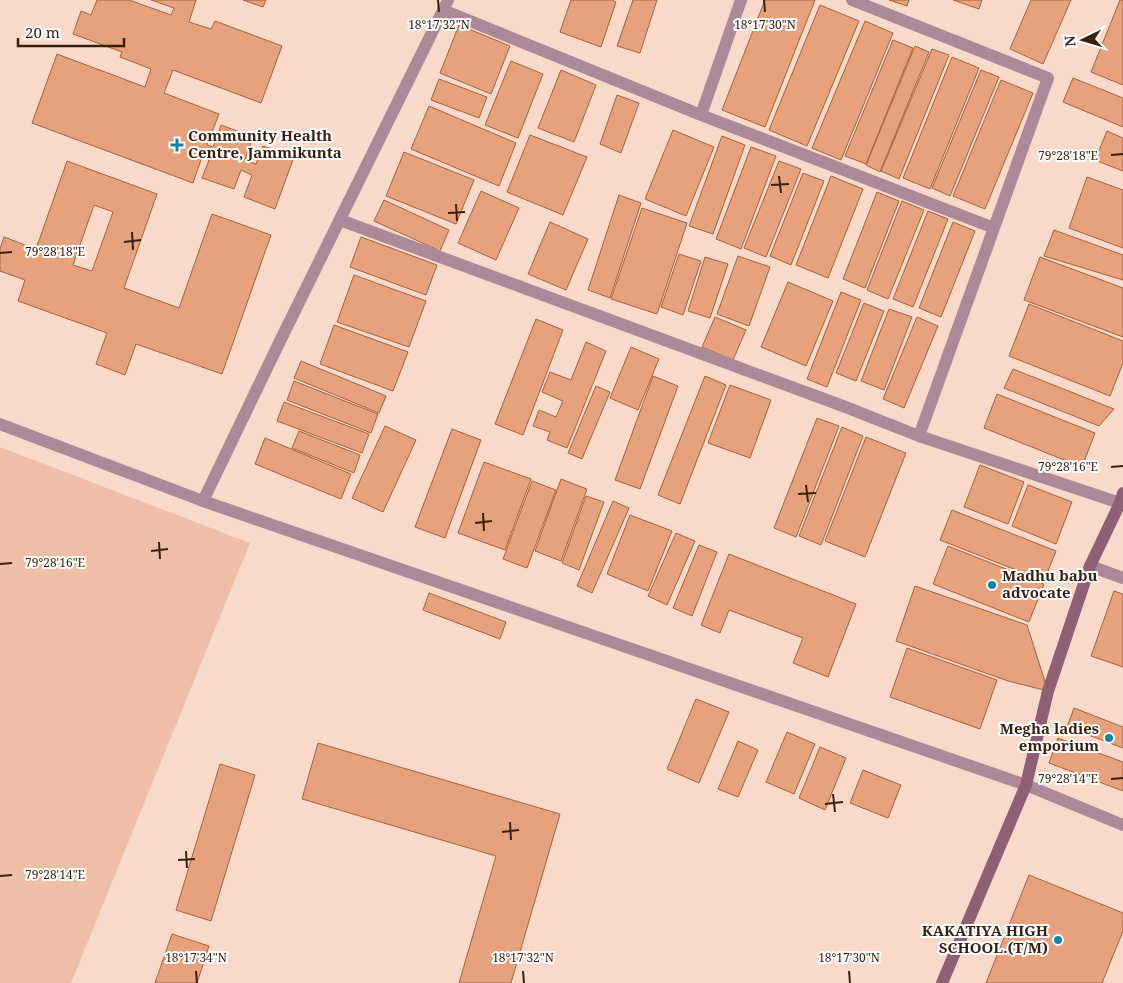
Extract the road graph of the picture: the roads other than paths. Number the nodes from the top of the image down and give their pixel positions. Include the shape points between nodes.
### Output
1 (742, 0) edge
2 (852, 0) edge
3 (445, 5) edge
4 (701, 115) junction
5 (340, 220) junction
6 (994, 228) junction
7 (0, 424) edge
8 (919, 436) junction
9 (1122, 498) edge
10 (203, 501) junction
11 (1090, 566) junction
12 (1123, 578) edge
13 (1026, 785) junction
14 (1123, 825) edge
15 (942, 983) edge

1 - 4 street
2 - 6 street via 1048,78
3 - 4 street
3 - 5 street
4 - 6 street
5 - 8 street
5 - 10 street
6 - 8 street
7 - 10 street
8 - 9 street
9 - 11 main road
10 - 13 street
11 - 12 street
11 - 13 main road via 1048,691
13 - 14 street
13 - 15 main road

